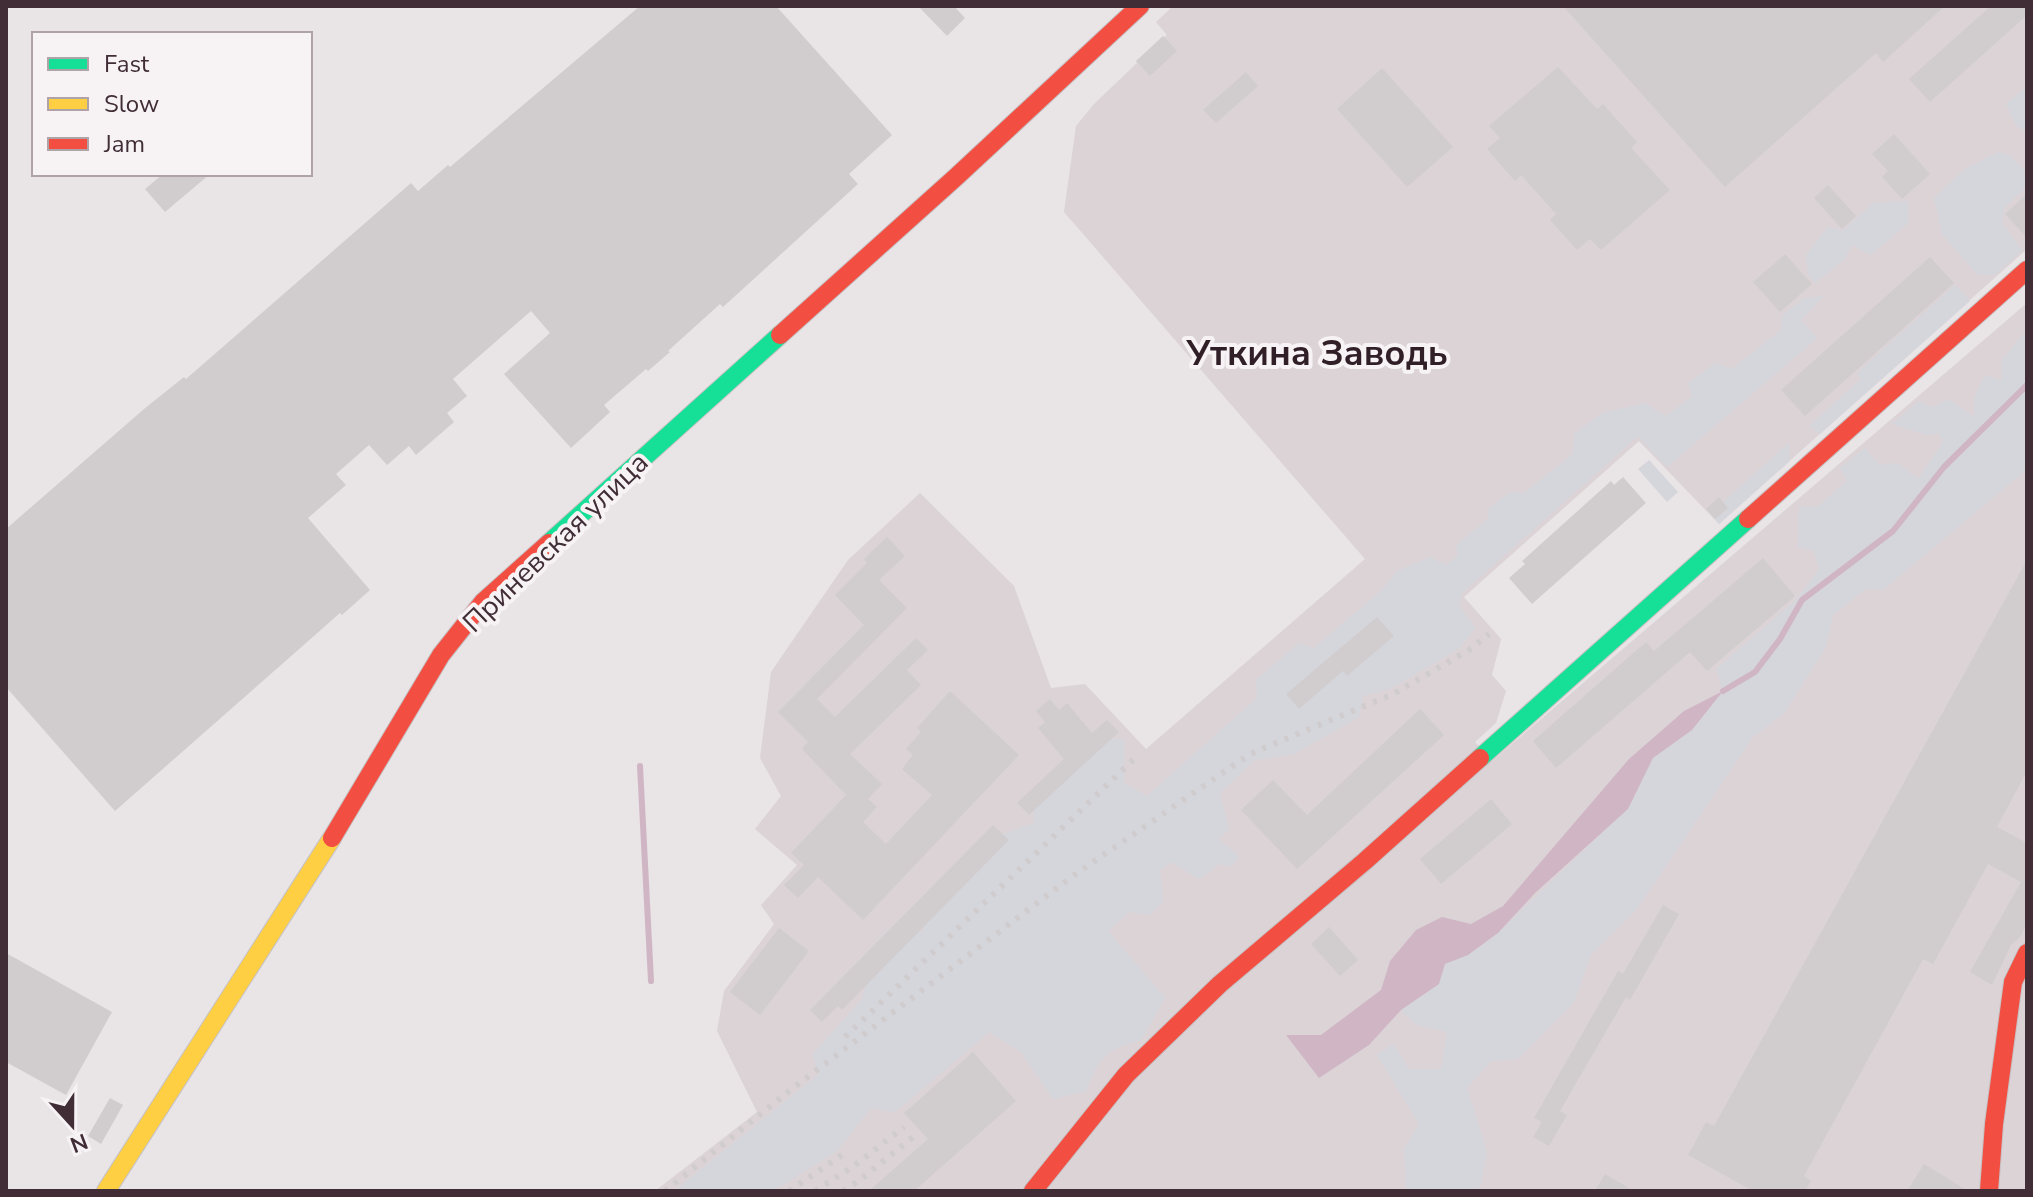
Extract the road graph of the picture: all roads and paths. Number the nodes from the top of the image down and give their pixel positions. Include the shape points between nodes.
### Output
1 (1140, 6) edge
2 (2027, 270) edge
3 (2027, 953) edge
4 (106, 1191) edge
5 (1033, 1191) edge
6 (1989, 1191) edge

1 - 4 street, Приневская улица via 483,602 441,655 301,890
2 - 5 street via 1220,984 1126,1075
3 - 6 street via 2013,982

